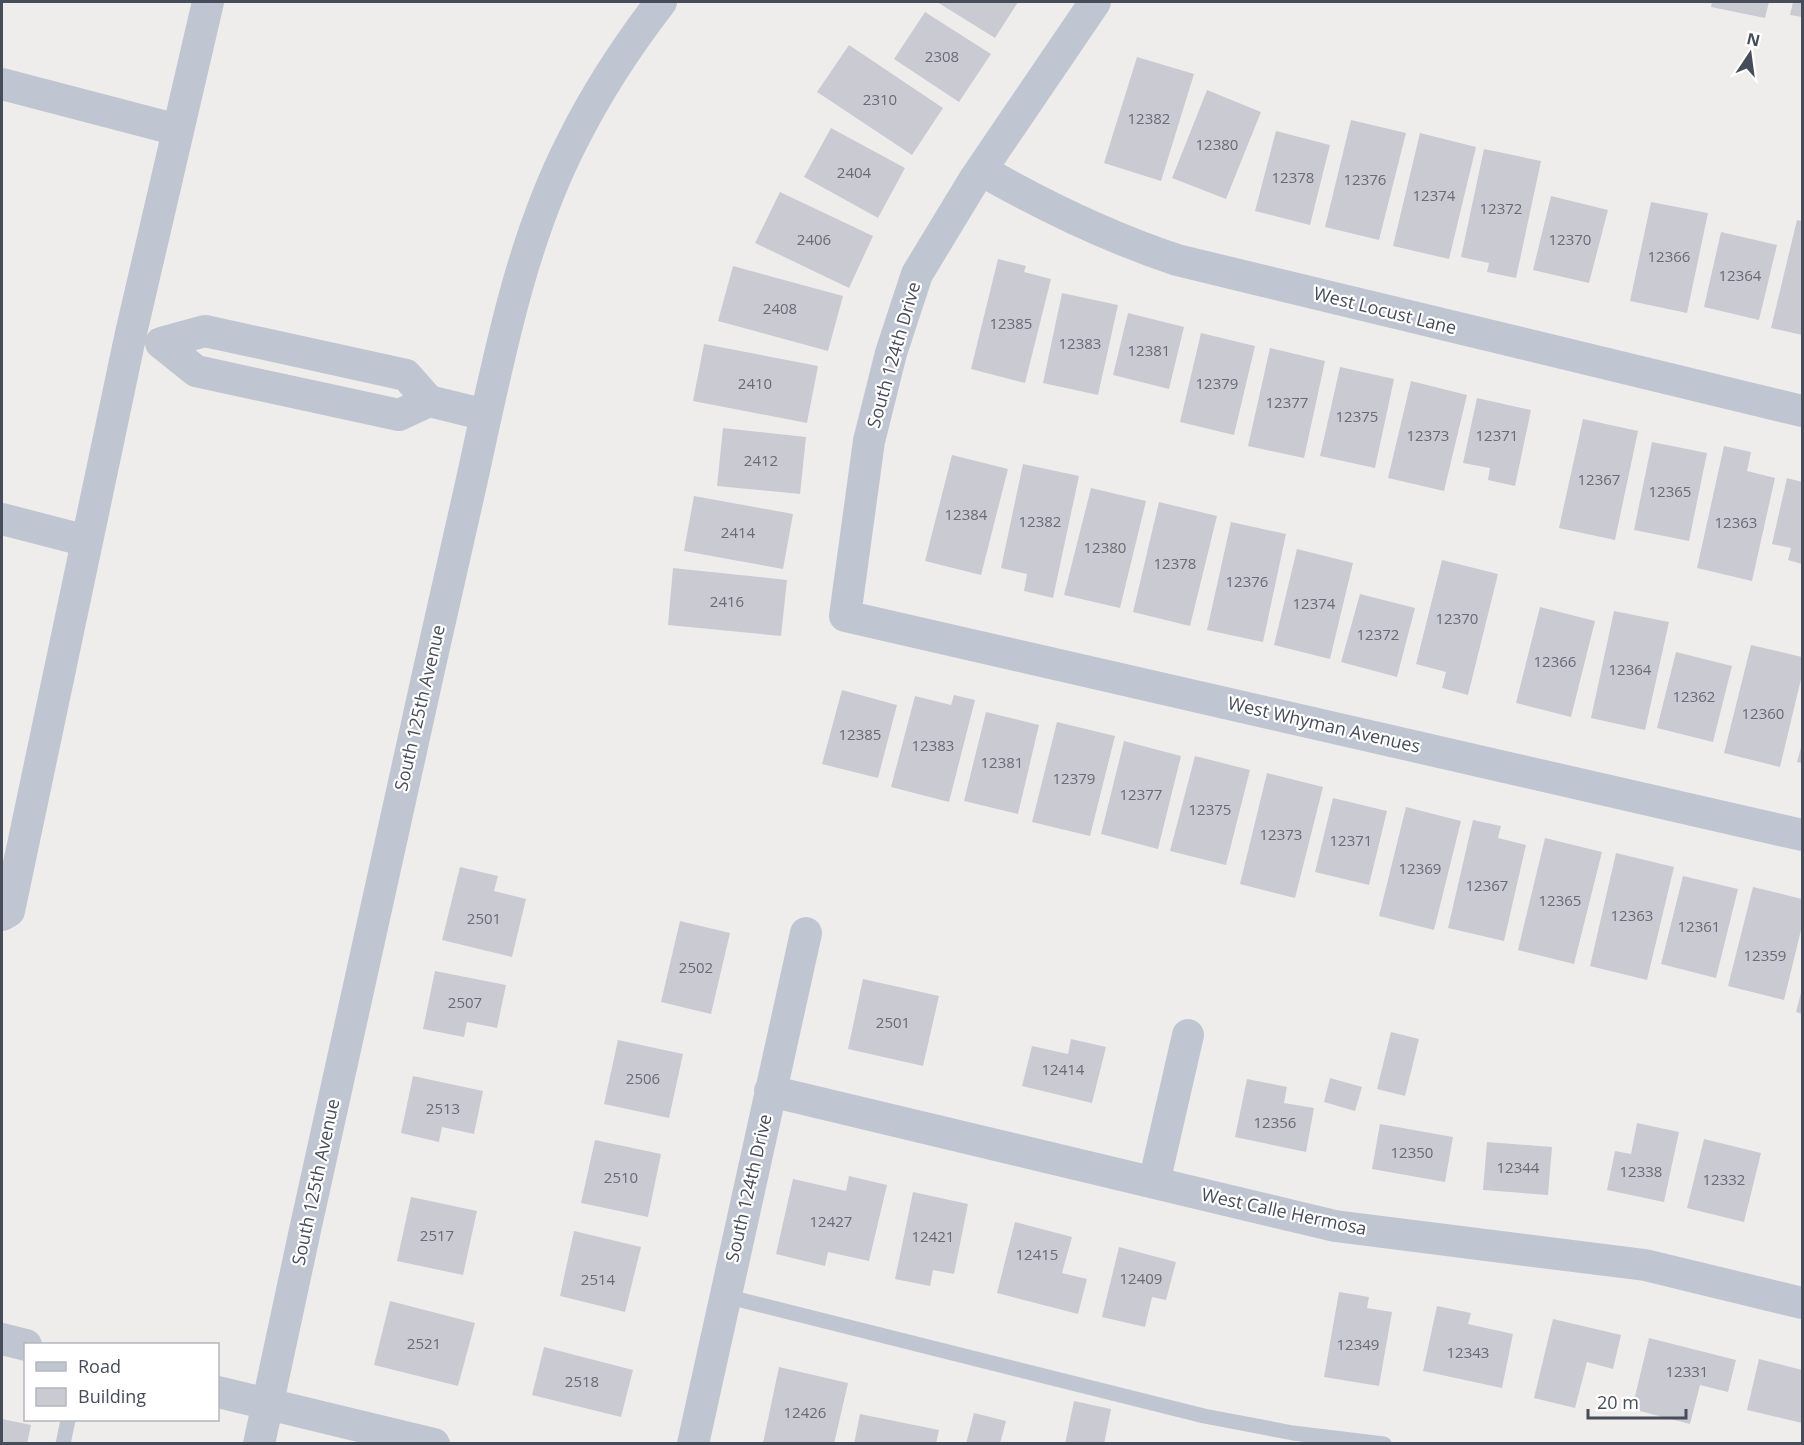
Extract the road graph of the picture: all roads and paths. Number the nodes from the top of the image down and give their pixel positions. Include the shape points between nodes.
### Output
1 (208, 2) edge
2 (661, 2) edge
3 (1095, 2) edge
4 (2, 84) edge
5 (178, 130) junction
6 (981, 170) junction
7 (132, 333) junction
8 (1803, 411) edge
9 (486, 415) junction
10 (2, 519) edge
11 (87, 541) junction
12 (846, 615) joint
13 (1803, 835) edge
14 (2, 915) edge
15 (806, 933) dead end
16 (1188, 1035) dead end
17 (770, 1091) junction
18 (1154, 1183) junction
19 (725, 1296) junction
20 (1803, 1303) edge
21 (2, 1339) edge
22 (24, 1344) edge
23 (219, 1392) edge
24 (268, 1404) junction
25 (68, 1421) edge
26 (63, 1443) edge
27 (259, 1443) edge
28 (434, 1443) edge
29 (693, 1443) edge
30 (1384, 1443) edge

1 - 5 street
2 - 9 street, South 125th Avenue via 631,40 570,145 539,219 514,295
3 - 6 street, South 124th Drive
4 - 5 street
5 - 7 street
6 - 8 street, West Locust Lane via 1106,234 1177,260
6 - 12 street, South 124th Drive via 917,274 891,353 869,441
7 - 9 street via 161,343 205,331 406,375 429,401
7 - 11 street
9 - 24 street, South 125th Avenue
10 - 11 street
11 - 14 street via 9,911
12 - 13 street, West Whyman Avenues
15 - 17 street, South 124th Drive
16 - 18 street
17 - 18 street, West Calle Hermosa
17 - 19 street, South 124th Drive
18 - 20 street, West Calle Hermosa via 1335,1226 1645,1265
19 - 29 street, South 124th Drive
19 - 30 lane via 1204,1416 1293,1433
21 - 22 street
23 - 24 street
24 - 27 street, South 125th Avenue
24 - 28 street
25 - 26 lane

